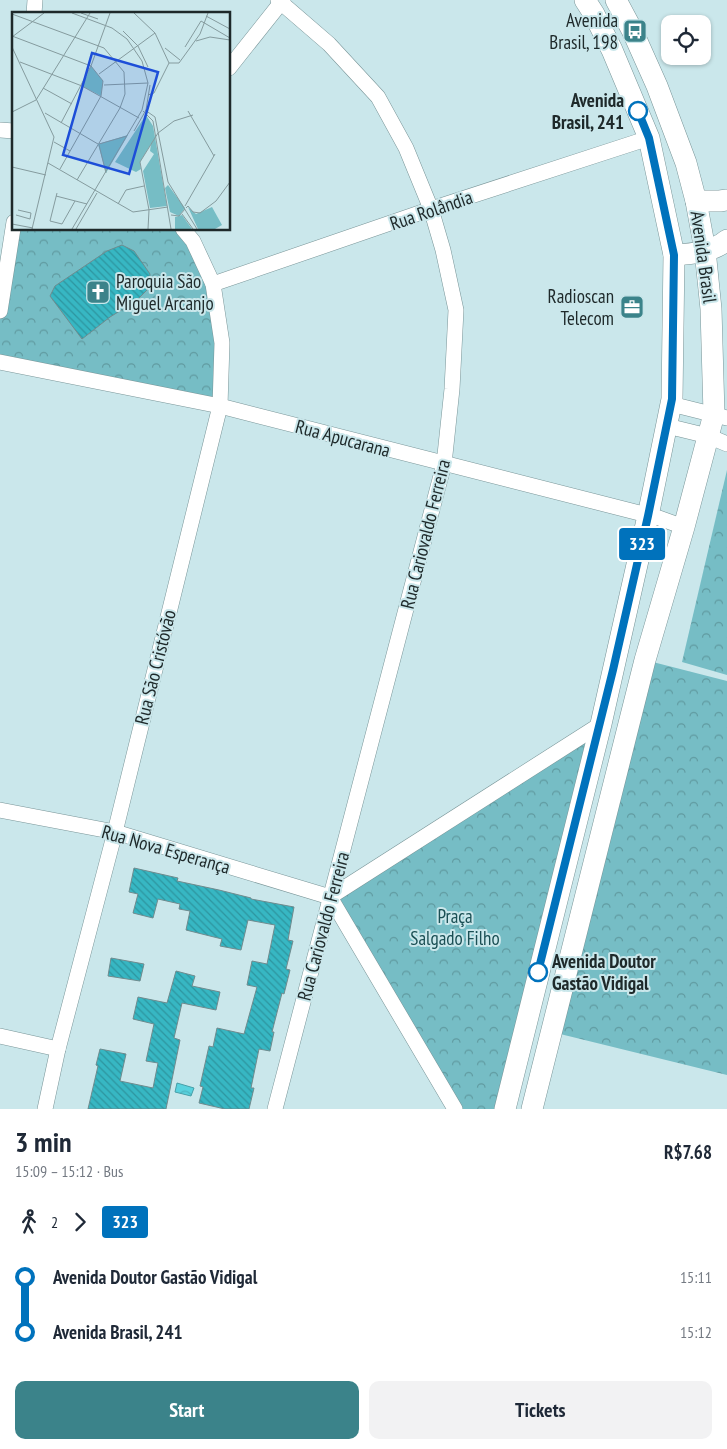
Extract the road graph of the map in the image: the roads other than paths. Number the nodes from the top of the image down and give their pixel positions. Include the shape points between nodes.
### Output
1 (585, 0) edge
2 (616, 0) edge
3 (281, 1) edge
4 (230, 67) edge
5 (649, 138) junction
6 (727, 200) edge
7 (696, 201) junction
8 (431, 209) junction
9 (13, 230) edge
10 (183, 230) edge
11 (727, 240) edge
12 (705, 250) junction
13 (674, 255) junction
14 (213, 284) junction
15 (0, 311) edge
16 (0, 362) edge
17 (727, 365) edge
18 (671, 404) junction
19 (220, 406) junction
20 (720, 416) edge
21 (667, 426) junction
22 (718, 440) edge
23 (444, 464) junction
24 (648, 516) junction
25 (684, 527) junction
26 (601, 724) junction
27 (0, 810) edge
28 (115, 832) junction
29 (330, 897) junction
30 (0, 1036) edge
31 (58, 1049) junction
32 (45, 1109) edge
33 (275, 1109) edge
34 (455, 1109) edge
35 (505, 1109) edge
36 (532, 1109) edge

1 - 5 main road, Avenida Brasil via 612,50
2 - 7 main road, Avenida Brasil via 657,86 686,163
3 - 4 street
3 - 8 street, Rua Cariovaldo Ferreira via 329,44 378,97 406,148
5 - 8 street, Rua Rolândia
5 - 13 main road, Avenida Brasil
6 - 7 main road
7 - 12 main road, Avenida Brasil
8 - 14 street, Rua Rolândia
8 - 23 street, Rua Cariovaldo Ferreira via 456,310
9 - 15 street
10 - 14 street, Rua São Cristóvão via 193,241
11 - 12 main road via 720,246
12 - 13 main road
12 - 20 main road, Avenida Brasil
13 - 18 main road
14 - 19 street, Rua São Cristóvão via 222,343
16 - 19 street, Rua Apucarana
17 - 20 main road
18 - 20 street
18 - 21 main road
19 - 23 street, Rua Apucarana
19 - 28 street, Rua São Cristóvão
20 - 22 main road, Avenida Brasil
21 - 22 street
21 - 24 main road
22 - 25 main road, Avenida Brasil
23 - 24 street, Rua Apucarana
23 - 29 street, Rua Cariovaldo Ferreira
24 - 25 street, Rua Apucarana
24 - 26 main road
25 - 36 main road via 645,660
26 - 29 street
26 - 35 main road
27 - 28 street, Rua Nova Esperança
28 - 29 street, Rua Nova Esperança
28 - 31 street, Rua São Cristóvão
29 - 33 street, Rua Cariovaldo Ferreira
29 - 34 street
30 - 31 street
31 - 32 street, Rua São Cristóvão

